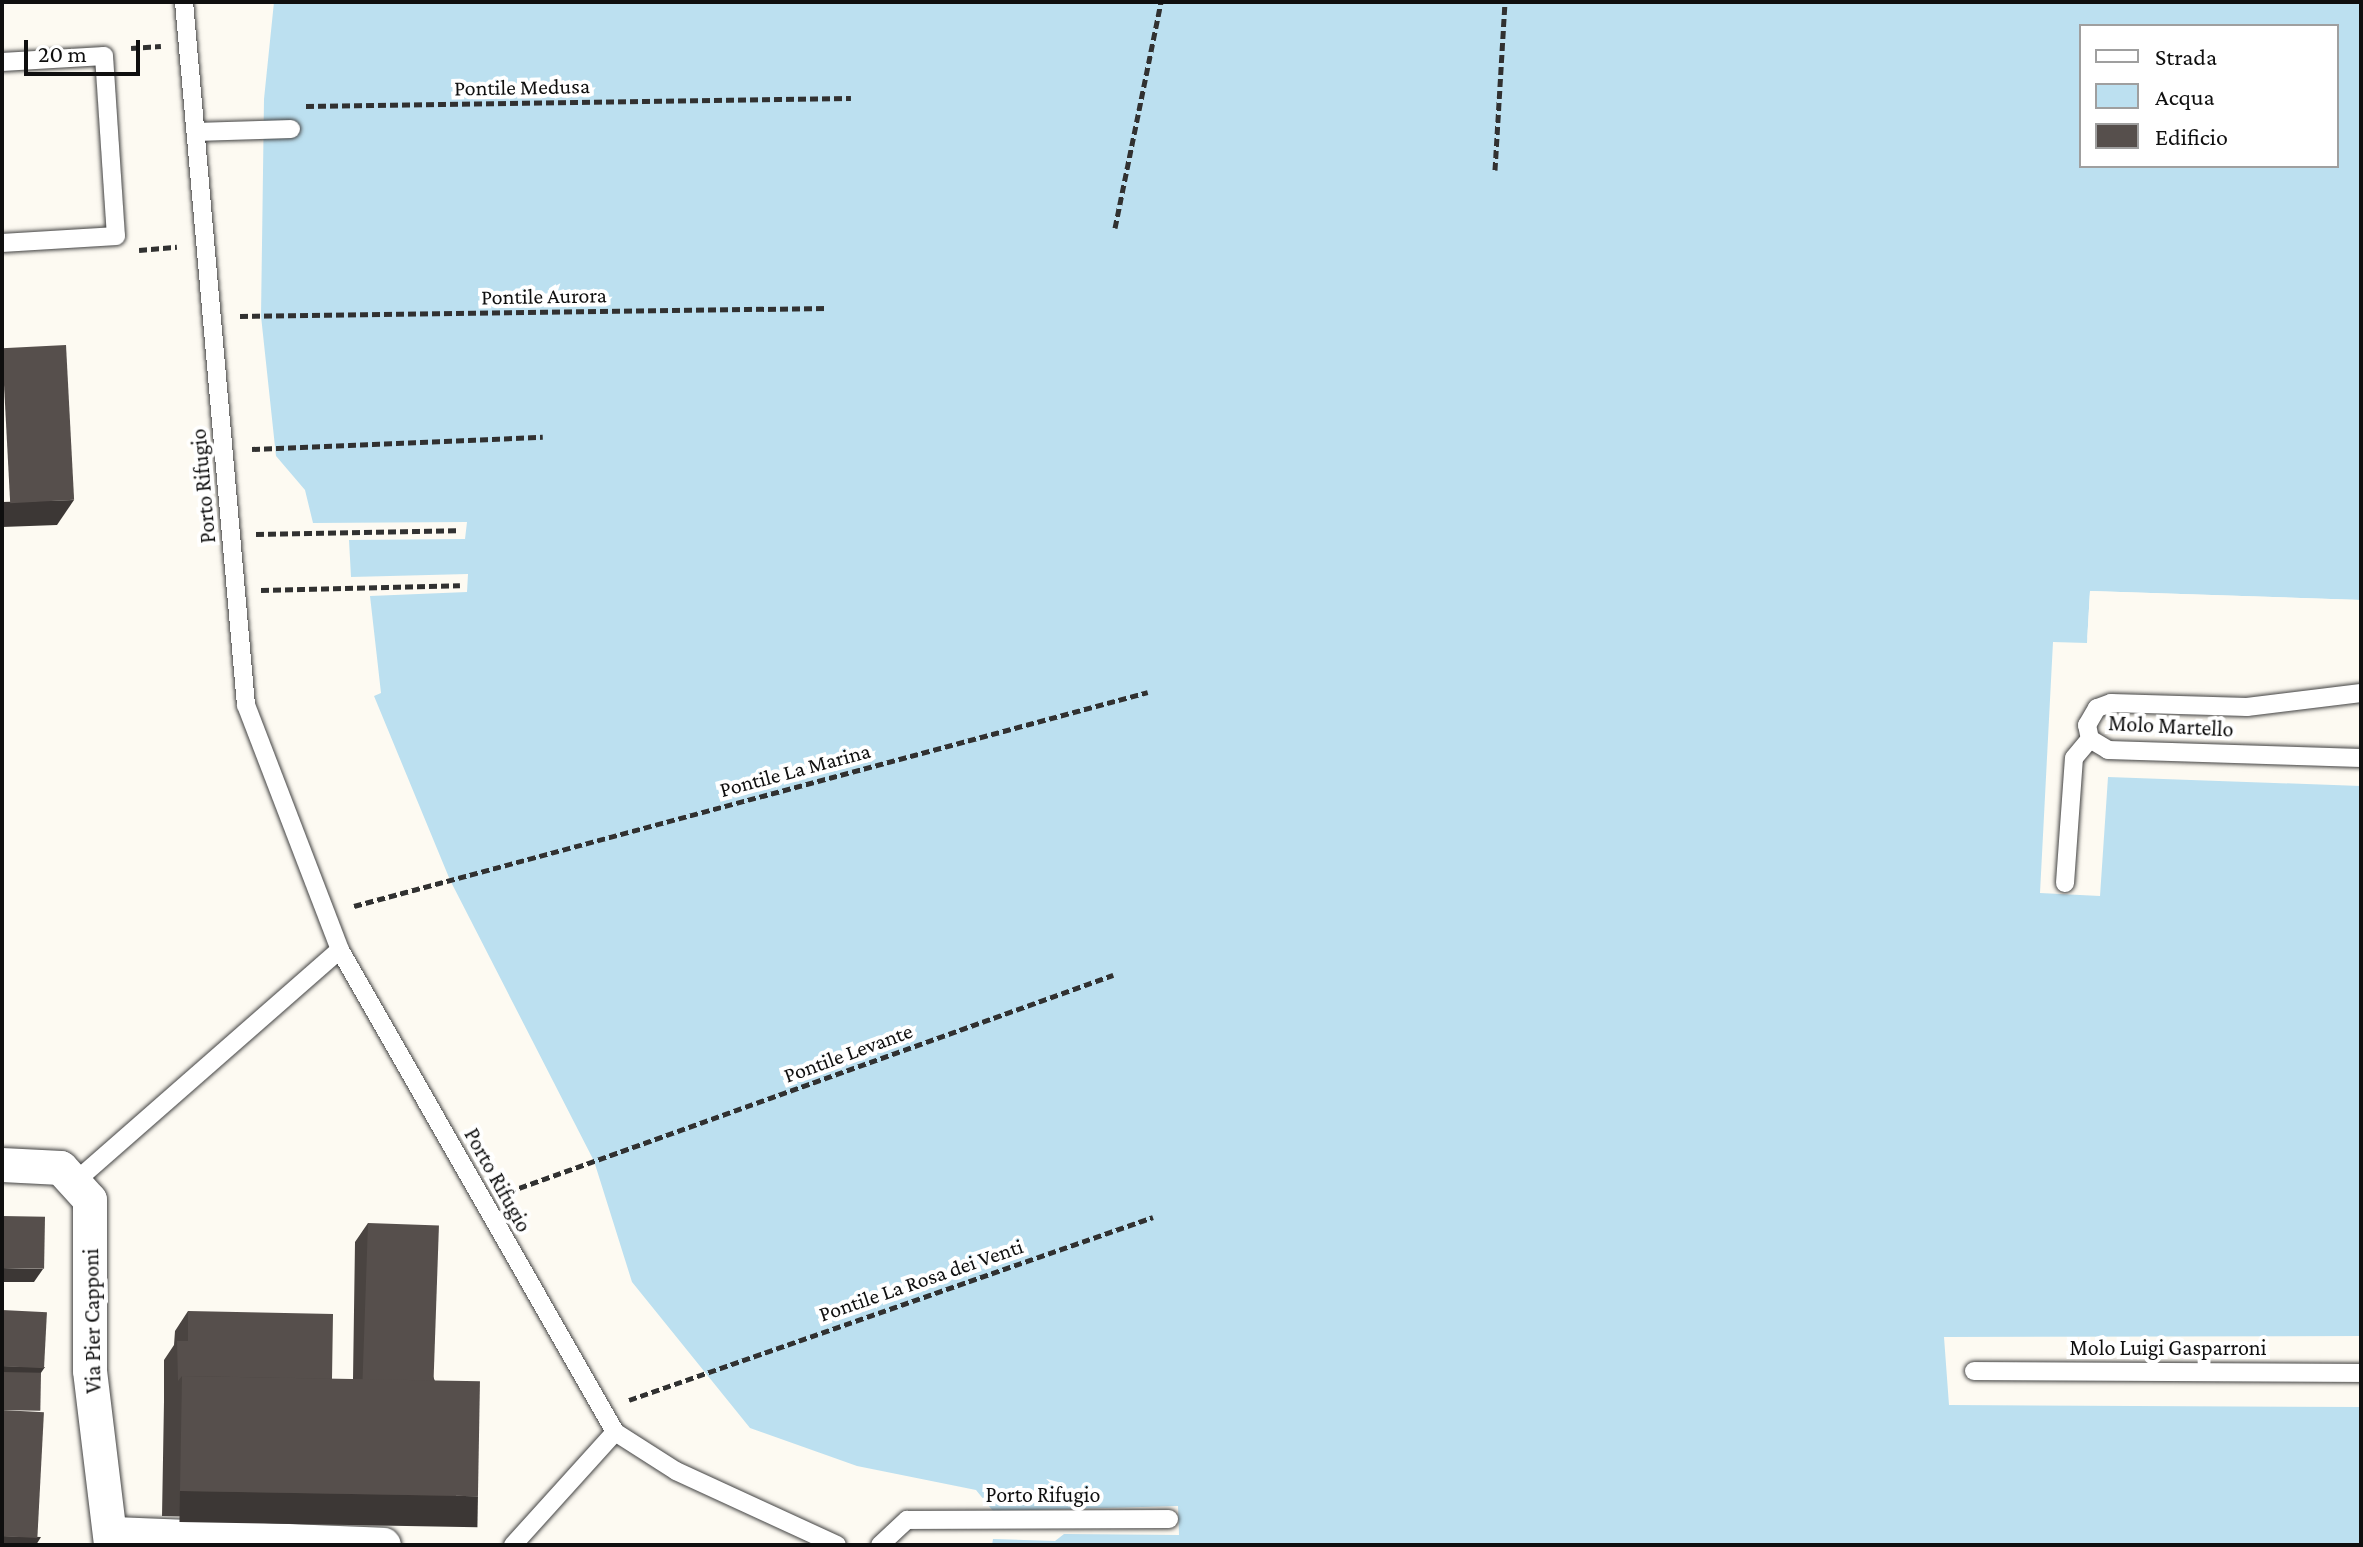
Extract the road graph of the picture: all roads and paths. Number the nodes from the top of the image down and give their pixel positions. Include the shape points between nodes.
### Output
1 (184, 2) edge
2 (1161, 2) edge
3 (1505, 2) edge
4 (188, 43) junction
5 (104, 56) junction
6 (2, 62) edge
7 (851, 98) dead end
8 (287, 106) dead end
9 (291, 129) dead end
10 (196, 132) junction
11 (1495, 170) dead end
12 (1115, 228) dead end
13 (116, 236) junction
14 (2, 243) edge
15 (206, 244) junction
16 (827, 308) dead end
17 (261, 316) dead end
18 (543, 437) dead end
19 (274, 448) dead end
20 (457, 530) dead end
21 (231, 535) junction
22 (460, 585) dead end
23 (236, 591) junction
24 (1148, 692) dead end
25 (2361, 693) edge
26 (2090, 739) junction
27 (2361, 758) edge
28 (2065, 883) dead end
29 (326, 913) junction
30 (340, 950) junction
31 (1113, 975) dead end
32 (2, 1165) edge
33 (78, 1179) junction
34 (482, 1201) junction
35 (1153, 1217) dead end
36 (1974, 1371) dead end
37 (2361, 1373) edge
38 (601, 1410) junction
39 (615, 1432) junction
40 (1169, 1519) dead end
41 (112, 1539) edge
42 (384, 1545) edge
43 (513, 1545) edge
44 (837, 1545) edge
45 (880, 1545) edge

1 - 4 lane, Porto Rifugio
2 - 12 path
3 - 11 path
4 - 5 path
4 - 10 lane, Porto Rifugio
5 - 6 lane
5 - 13 lane
7 - 8 path, Pontile Medusa
9 - 10 lane
10 - 15 lane, Porto Rifugio
13 - 14 lane
13 - 15 path via 133,250
15 - 21 lane, Porto Rifugio
16 - 17 path, Pontile Aurora
18 - 19 path
20 - 21 path
21 - 23 lane, Porto Rifugio
22 - 23 path
23 - 29 lane, Porto Rifugio via 246,705
24 - 29 path, Pontile La Marina
25 - 26 lane, Molo Martello via 2247,707 2104,704 2089,718
26 - 27 lane, Molo Martello via 2108,750
26 - 28 lane via 2074,758
29 - 30 lane, Porto Rifugio
30 - 33 lane
30 - 34 lane, Porto Rifugio
31 - 34 path, Pontile Levante
32 - 33 street via 52,1166
33 - 41 street, Via Pier Capponi via 90,1200 90,1371
34 - 38 lane, Porto Rifugio
35 - 38 path, Pontile La Rosa dei Venti
36 - 37 lane, Molo Luigi Gasparroni
38 - 39 lane, Porto Rifugio
39 - 43 lane
39 - 44 lane, Porto Rifugio via 676,1471
40 - 45 lane, Porto Rifugio via 907,1520
41 - 42 street

